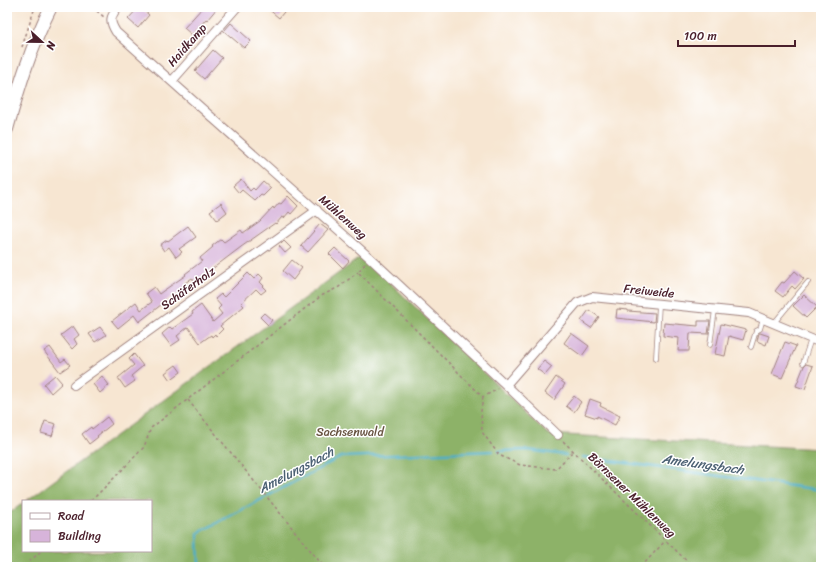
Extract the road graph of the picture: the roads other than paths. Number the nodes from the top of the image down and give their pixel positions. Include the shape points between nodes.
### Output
1 (51, 7) edge
2 (118, 7) edge
3 (237, 7) edge
4 (172, 81) junction
5 (7, 129) edge
6 (317, 210) junction
7 (808, 282) dead end
8 (660, 304) junction
9 (716, 310) junction
10 (763, 319) junction
11 (774, 324) junction
12 (811, 339) junction
13 (821, 343) edge
14 (710, 345) dead end
15 (751, 347) dead end
16 (656, 358) dead end
17 (803, 363) dead end
18 (74, 385) dead end
19 (506, 385) junction
20 (558, 435) road end

1 - 5 main road via 29,58
2 - 4 street, Mühlenweg via 111,20 116,32
3 - 4 street, Haidkamp
4 - 6 street, Mühlenweg
6 - 18 street, Schäferholz
6 - 19 street, Mühlenweg
7 - 11 lane
8 - 9 street, Freiweide
8 - 16 lane
8 - 19 street, Freiweide via 592,297 577,303
9 - 10 street, Freiweide via 749,313
9 - 14 lane
10 - 11 street, Freiweide
10 - 15 lane
11 - 12 street, Freiweide
12 - 13 street, Freiweide
12 - 17 lane
19 - 20 street, Mühlenweg

